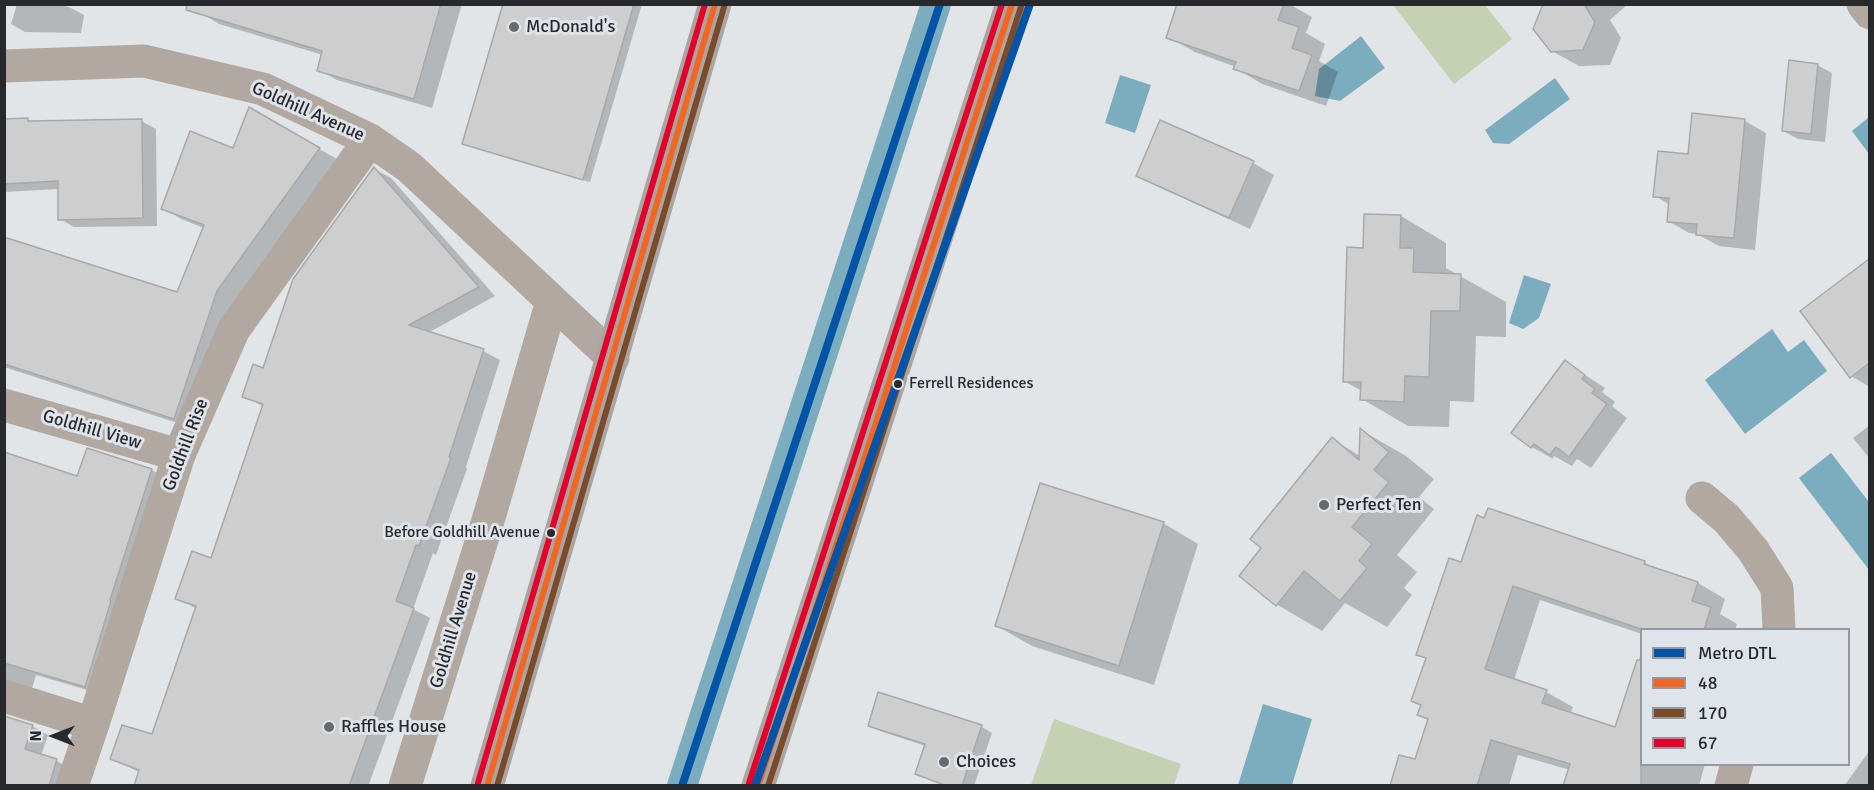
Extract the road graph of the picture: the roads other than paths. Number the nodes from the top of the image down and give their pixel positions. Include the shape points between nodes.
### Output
1 (715, 4) edge
2 (1012, 4) edge
3 (1863, 4) edge
4 (1869, 13) edge
5 (4, 66) edge
6 (370, 140) junction
7 (552, 301) junction
8 (613, 358) junction
9 (4, 405) edge
10 (179, 455) junction
11 (1702, 498) dead end
12 (1779, 628) edge
13 (4, 696) edge
14 (93, 724) junction
15 (1737, 766) edge
16 (72, 786) edge
17 (405, 786) edge
18 (487, 786) edge
19 (758, 786) edge
20 (1731, 786) edge

1 - 8 highway
2 - 19 highway
3 - 4 street
5 - 6 street, Goldhill Avenue via 144,61 160,64 263,89
6 - 7 street, Goldhill Avenue via 409,167
6 - 10 street, Goldhill Rise via 234,329
7 - 8 street, Goldhill Avenue
7 - 17 street, Goldhill Avenue
8 - 18 highway
9 - 10 street, Goldhill View
10 - 14 street, Goldhill Rise
11 - 12 street via 1753,550 1777,588
13 - 14 street
14 - 16 street, Goldhill Rise
15 - 20 street

